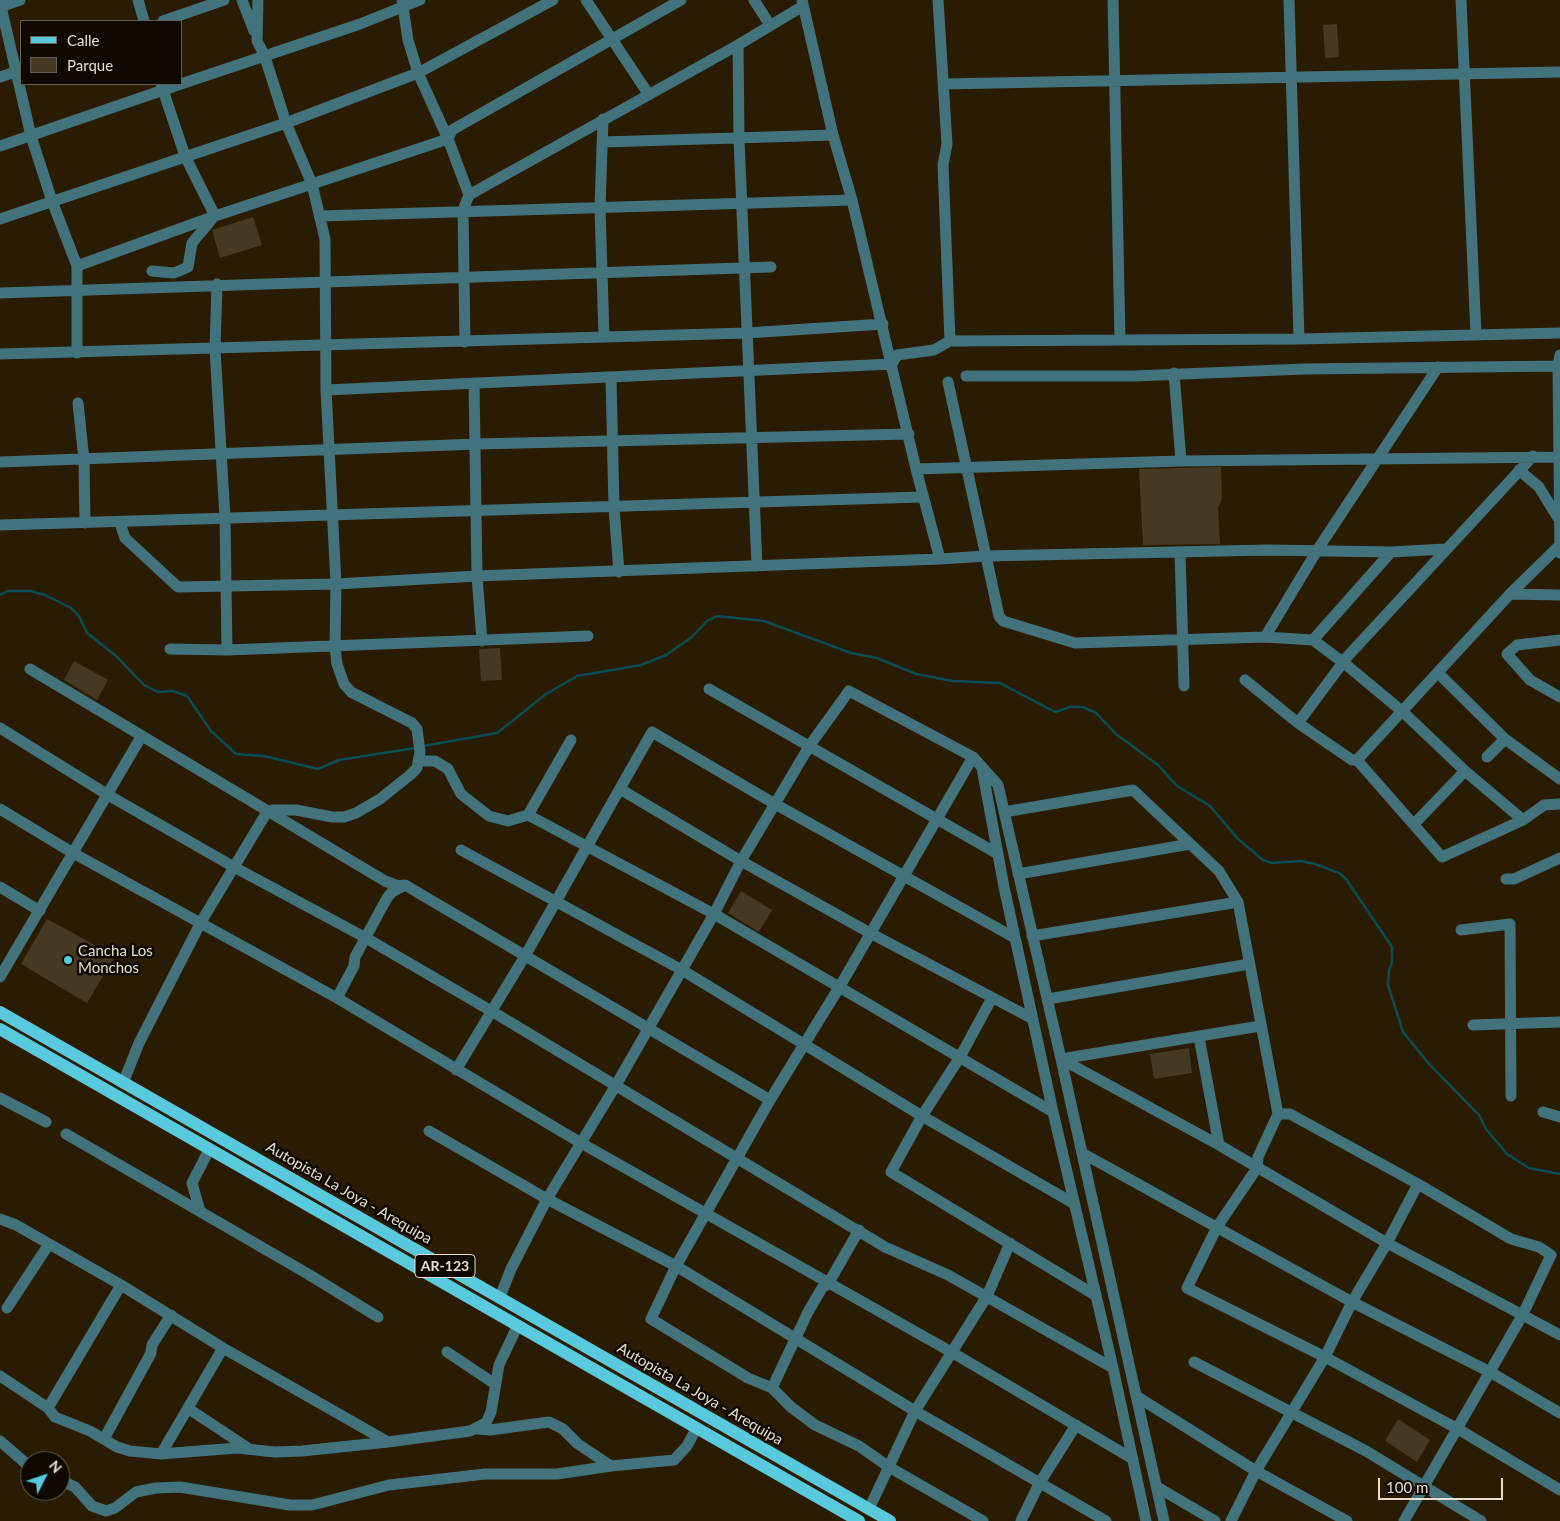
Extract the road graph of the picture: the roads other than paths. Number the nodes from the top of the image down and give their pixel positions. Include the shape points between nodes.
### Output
1 (20, 0) edge
2 (138, 0) edge
3 (224, 0) edge
4 (242, 0) edge
5 (258, 0) edge
6 (420, 0) edge
7 (553, 0) edge
8 (586, 0) edge
9 (681, 0) edge
10 (754, 0) edge
11 (938, 0) edge
12 (1113, 0) edge
13 (1289, 0) edge
14 (1461, 0) edge
15 (802, 3) edge
16 (402, 4) edge
17 (1, 5) edge
18 (144, 20) edge
19 (166, 20) edge
20 (770, 25) junction
21 (610, 40) junction
22 (257, 41) junction
23 (738, 45) junction
24 (264, 54) junction
25 (19, 70) edge
26 (1560, 72) edge
27 (418, 73) junction
28 (1463, 73) junction
29 (0, 76) edge
30 (1290, 77) junction
31 (1113, 82) junction
32 (182, 84) edge
33 (943, 84) junction
34 (22, 85) edge
35 (175, 85) edge
36 (162, 87) edge
37 (649, 95) junction
38 (603, 119) junction
39 (286, 123) junction
40 (832, 135) junction
41 (31, 136) junction
42 (448, 139) junction
43 (739, 139) junction
44 (604, 142) junction
45 (0, 146) edge
46 (185, 156) junction
47 (312, 184) junction
48 (469, 194) junction
49 (852, 200) junction
50 (52, 201) junction
51 (742, 203) junction
52 (600, 208) junction
53 (463, 210) junction
54 (215, 216) junction
55 (320, 216) junction
56 (0, 219) edge
57 (77, 266) junction
58 (771, 267) dead end
59 (745, 268) junction
60 (152, 271) dead end
61 (604, 272) junction
62 (464, 278) junction
63 (325, 280) junction
64 (217, 284) junction
65 (76, 289) junction
66 (0, 293) edge
67 (883, 324) junction
68 (747, 333) junction
69 (1560, 333) edge
70 (1476, 335) junction
71 (604, 337) junction
72 (1299, 339) junction
73 (1120, 340) junction
74 (950, 341) junction
75 (465, 342) junction
76 (325, 345) junction
77 (215, 349) junction
78 (77, 353) junction
79 (0, 354) edge
80 (1559, 363) edge
81 (892, 364) junction
82 (1438, 367) junction
83 (750, 372) junction
84 (1174, 373) junction
85 (966, 376) dead end
86 (611, 378) junction
87 (948, 382) dead end
88 (474, 383) junction
89 (326, 390) junction
90 (78, 403) dead end
91 (909, 434) junction
92 (753, 436) junction
93 (614, 441) junction
94 (477, 444) junction
95 (330, 450) junction
96 (222, 455) junction
97 (1533, 456) junction
98 (1560, 457) edge
99 (1378, 458) junction
100 (84, 460) junction
101 (1181, 461) junction
102 (0, 462) edge
103 (968, 468) junction
104 (916, 469) junction
105 (1519, 470) junction
106 (922, 497) junction
107 (754, 502) junction
108 (614, 508) junction
109 (476, 511) junction
110 (333, 515) junction
111 (225, 518) junction
112 (1559, 522) edge
113 (85, 523) junction
114 (120, 523) junction
115 (0, 526) edge
116 (1446, 548) junction
117 (1560, 548) edge
118 (1318, 549) junction
119 (1180, 552) junction
120 (1391, 552) junction
121 (986, 556) junction
122 (940, 560) junction
123 (757, 566) junction
124 (619, 572) junction
125 (477, 576) junction
126 (336, 584) junction
127 (225, 586) junction
128 (1510, 594) junction
129 (1560, 595) edge
130 (588, 636) dead end
131 (1265, 637) junction
132 (1184, 638) junction
133 (1312, 640) junction
134 (1560, 640) edge
135 (482, 641) junction
136 (335, 647) junction
137 (170, 649) dead end
138 (227, 650) junction
139 (1344, 663) junction
140 (30, 669) dead end
141 (1439, 674) junction
142 (1245, 680) dead end
143 (1184, 686) dead end
144 (709, 689) dead end
145 (1560, 697) edge
146 (1403, 712) junction
147 (1298, 723) junction
148 (0, 728) edge
149 (141, 737) junction
150 (1504, 739) junction
151 (571, 740) dead end
152 (810, 745) junction
153 (973, 757) junction
154 (1487, 757) dead end
155 (1357, 760) junction
156 (419, 761) junction
157 (982, 767) junction
158 (1465, 772) junction
159 (1560, 779) edge
160 (620, 788) junction
161 (108, 795) junction
162 (775, 804) junction
163 (1560, 804) edge
164 (0, 809) edge
165 (267, 812) junction
166 (1004, 812) junction
167 (528, 815) junction
168 (935, 819) junction
169 (1524, 820) junction
170 (1415, 823) junction
171 (1190, 844) junction
172 (586, 846) junction
173 (461, 850) dead end
174 (73, 853) junction
175 (998, 854) junction
176 (1560, 858) edge
177 (741, 860) junction
178 (234, 867) junction
179 (1018, 874) junction
180 (903, 876) junction
181 (1506, 879) dead end
182 (405, 885) junction
183 (0, 887) edge
184 (556, 901) junction
185 (1238, 902) junction
186 (40, 911) junction
187 (714, 914) junction
188 (201, 922) junction
189 (1461, 930) dead end
190 (870, 933) junction
191 (1032, 936) junction
192 (366, 938) junction
193 (1015, 938) junction
194 (526, 956) junction
195 (1248, 964) junction
196 (682, 970) junction
197 (0, 977) edge
198 (840, 986) junction
199 (337, 998) junction
200 (992, 998) junction
201 (1048, 999) junction
202 (0, 1012) edge
203 (493, 1012) junction
204 (1033, 1019) junction
205 (1560, 1022) edge
206 (1511, 1024) junction
207 (1474, 1025) dead end
208 (1260, 1026) junction
209 (648, 1027) junction
210 (0, 1029) edge
211 (1199, 1037) junction
212 (805, 1044) junction
213 (960, 1057) junction
214 (1061, 1059) junction
215 (456, 1070) junction
216 (123, 1083) junction
217 (616, 1085) junction
218 (1511, 1096) dead end
219 (0, 1098) edge
220 (770, 1100) junction
221 (1053, 1112) junction
222 (1543, 1112) dead end
223 (1278, 1114) junction
224 (922, 1116) junction
225 (1560, 1117) edge
226 (46, 1122) dead end
227 (430, 1132) dead end
228 (66, 1134) dead end
229 (581, 1143) junction
230 (1219, 1145) junction
231 (209, 1150) junction
232 (1082, 1153) junction
233 (737, 1160) junction
234 (1257, 1168) junction
235 (1418, 1184) junction
236 (547, 1198) junction
237 (1073, 1203) junction
238 (200, 1211) junction
239 (706, 1214) junction
240 (0, 1219) edge
241 (1218, 1227) junction
242 (859, 1230) junction
243 (1010, 1243) junction
244 (1387, 1243) junction
245 (49, 1244) junction
246 (676, 1266) junction
247 (828, 1284) junction
248 (121, 1285) junction
249 (1095, 1295) junction
250 (987, 1296) junction
251 (500, 1297) junction
252 (1352, 1302) junction
253 (7, 1308) dead end
254 (1523, 1314) junction
255 (171, 1315) junction
256 (378, 1317) dead end
257 (517, 1327) junction
258 (1560, 1334) edge
259 (796, 1338) junction
260 (223, 1348) junction
261 (447, 1352) dead end
262 (953, 1353) junction
263 (1325, 1357) junction
264 (1194, 1362) dead end
265 (1113, 1368) junction
266 (1490, 1372) junction
267 (0, 1376) edge
268 (495, 1384) junction
269 (772, 1388) junction
270 (1136, 1396) junction
271 (48, 1408) junction
272 (189, 1408) junction
273 (915, 1411) junction
274 (1290, 1413) junction
275 (1560, 1413) edge
276 (1076, 1426) junction
277 (478, 1429) junction
278 (696, 1429) junction
279 (1458, 1430) junction
280 (104, 1439) junction
281 (0, 1441) edge
282 (388, 1442) junction
283 (248, 1448) junction
284 (161, 1454) junction
285 (20, 1458) edge
286 (1133, 1459) junction
287 (611, 1466) junction
288 (889, 1467) junction
289 (1256, 1471) junction
290 (70, 1484) edge
291 (1039, 1484) junction
292 (1424, 1486) junction
293 (1157, 1487) junction
294 (1560, 1490) edge
295 (869, 1509) junction
296 (859, 1521) edge
297 (890, 1521) edge
298 (983, 1521) edge
299 (1020, 1521) edge
300 (1106, 1521) edge
301 (1146, 1521) edge
302 (1164, 1521) edge
303 (1215, 1521) edge
304 (1231, 1521) edge
305 (1347, 1521) edge
306 (1404, 1521) edge
307 (1481, 1521) edge

1 - 17 street
2 - 18 street
3 - 19 street
4 - 22 street
5 - 22 street
6 - 16 street
7 - 27 street
8 - 21 street
9 - 21 street
10 - 20 street
11 - 33 street
12 - 31 street
13 - 30 street
14 - 28 street
15 - 20 street
15 - 40 street
16 - 24 street via 360,24
16 - 27 street
17 - 25 street
20 - 23 street
21 - 37 street
21 - 42 street via 452,130
22 - 24 street
23 - 37 street
23 - 43 street
24 - 32 street
24 - 39 street
25 - 29 street
26 - 28 street
27 - 39 street
27 - 42 street
28 - 30 street
28 - 70 street
30 - 31 street
30 - 72 street
31 - 33 street
31 - 73 street
33 - 74 street
34 - 41 street
35 - 36 street
36 - 41 street
36 - 46 street
37 - 38 street
38 - 44 street
38 - 48 street
39 - 46 street
39 - 47 street
40 - 43 street
40 - 49 street
41 - 45 street
41 - 50 street
42 - 47 street
42 - 48 street
43 - 44 street
43 - 51 street
44 - 52 street
46 - 50 street
46 - 54 street
47 - 54 street
47 - 55 street
48 - 53 street
49 - 51 street
49 - 67 street
50 - 56 street
50 - 57 street
51 - 52 street
51 - 59 street
52 - 53 street
52 - 61 street
53 - 55 street
53 - 62 street
54 - 57 street
54 - 60 street via 192,243 188,267 174,273
55 - 63 street via 325,239
57 - 65 street
58 - 59 street
59 - 61 street
59 - 68 street
61 - 62 street
61 - 71 street
62 - 63 street
62 - 75 street
63 - 64 street
63 - 76 street
64 - 65 street
64 - 77 street
65 - 66 street
65 - 78 street
67 - 68 street
67 - 81 street
68 - 71 street
68 - 83 street
69 - 70 street
70 - 72 street
71 - 75 street
72 - 73 street
73 - 74 street
74 - 81 street via 934,350 897,355
75 - 76 street
76 - 77 street
76 - 89 street
77 - 78 street
77 - 96 street
78 - 79 street
80 - 82 street
80 - 98 street
81 - 83 street
81 - 91 street
82 - 84 street
82 - 99 street
83 - 86 street
83 - 92 street
84 - 85 street
84 - 101 street
86 - 88 street
86 - 93 street
87 - 103 street
88 - 89 street
88 - 94 street
89 - 95 street
90 - 100 street
91 - 92 street
91 - 104 street
92 - 93 street
92 - 107 street
93 - 94 street
93 - 108 street
94 - 95 street
94 - 109 street
95 - 96 street
95 - 110 street
96 - 100 street
96 - 111 street
97 - 98 street
97 - 99 street
97 - 105 street
98 - 112 street
99 - 101 street
99 - 118 street
100 - 102 street
100 - 113 street
101 - 103 street
103 - 104 street
103 - 121 street
104 - 106 street
105 - 112 street via 1538,486
105 - 116 street
106 - 107 street
106 - 122 street
107 - 108 street
107 - 123 street
108 - 109 street
108 - 124 street
109 - 110 street
109 - 125 street
110 - 111 street
110 - 126 street
111 - 114 street
111 - 127 street
112 - 117 street
113 - 114 street
113 - 115 street
114 - 127 street via 125,538 178,587
116 - 120 street
116 - 139 street
117 - 128 street
118 - 119 street
118 - 120 street
118 - 131 street
119 - 121 street
119 - 132 street
120 - 133 street
121 - 122 street
121 - 132 street via 999,616 1004,621 1074,643
122 - 123 street
123 - 124 street
124 - 125 street
125 - 126 street
125 - 135 street
126 - 127 street
126 - 136 street
127 - 138 street
128 - 129 street
128 - 141 street
130 - 135 street
131 - 132 street
131 - 133 street
132 - 143 street
133 - 139 street
134 - 145 street via 1517,645 1506,654 1530,680
135 - 136 street
136 - 138 street
136 - 156 street via 344,684 351,692 417,728
137 - 138 street
139 - 146 street
139 - 147 street
140 - 149 street
141 - 146 street
141 - 150 street
142 - 147 street
144 - 152 street
146 - 155 street
146 - 158 street
147 - 155 street via 1352,760
148 - 161 street
149 - 161 street
149 - 165 street
150 - 154 street
150 - 159 street
151 - 167 street
152 - 153 street via 849,691
152 - 162 street
152 - 168 street
153 - 157 street
153 - 168 street
155 - 170 street
156 - 165 street via 417,768 396,787 356,813 332,817 296,810
156 - 167 street via 434,761 448,769 461,794 489,816 508,821
157 - 166 street via 998,784
157 - 175 street
158 - 169 street
158 - 170 street
160 - 162 street via 652,732
160 - 172 street
160 - 177 street
161 - 174 street
161 - 178 street
162 - 177 street
162 - 180 street
163 - 169 street via 1544,804
164 - 174 street
165 - 178 street
165 - 182 street via 385,881
166 - 171 street via 1133,790
166 - 179 street
167 - 172 street
168 - 175 street
168 - 180 street
169 - 170 street via 1442,857
171 - 179 street
171 - 185 street via 1219,871
172 - 184 street
172 - 187 street
173 - 184 street
174 - 186 street
174 - 188 street
175 - 193 street
176 - 181 street
177 - 187 street
177 - 190 street
178 - 188 street
178 - 192 street
179 - 191 street
180 - 190 street
180 - 193 street
182 - 192 street via 387,898
182 - 194 street
183 - 186 street
184 - 194 street
184 - 196 street
185 - 191 street
185 - 195 street
186 - 197 street
187 - 196 street
187 - 198 street
188 - 199 street
188 - 216 street via 139,1043
189 - 206 street via 1510,924
190 - 198 street
190 - 200 street
191 - 201 street
192 - 199 street
192 - 203 street
193 - 204 street
194 - 203 street
194 - 209 street
195 - 201 street
195 - 208 street
196 - 209 street
196 - 212 street
198 - 212 street
198 - 213 street
199 - 215 street
200 - 204 street
200 - 213 street
201 - 214 street
202 - 216 main road, Autopista La Joya - Arequipa / AR-123
203 - 215 street
203 - 217 street
204 - 221 street
205 - 206 street
206 - 207 street
206 - 218 street
208 - 211 street
208 - 223 street
209 - 217 street
209 - 220 street
210 - 231 main road, Autopista La Joya - Arequipa / AR-123
211 - 214 street
211 - 230 street
212 - 220 street
212 - 224 street
213 - 221 street
213 - 224 street
214 - 230 street
214 - 232 street
215 - 229 street
216 - 251 main road, Autopista La Joya - Arequipa / AR-123
217 - 229 street
217 - 233 street
219 - 226 street
220 - 233 street
221 - 237 street
222 - 225 street
223 - 234 street via 1258,1157
223 - 235 street via 1290,1114
224 - 237 street
224 - 243 street via 891,1172
227 - 236 street
228 - 238 street
229 - 236 street
229 - 239 street
230 - 234 street
231 - 238 street via 192,1183
231 - 257 main road, Autopista La Joya - Arequipa / AR-123
232 - 241 street
232 - 270 street
233 - 239 street
233 - 242 street
234 - 241 street
234 - 244 street
235 - 244 street
235 - 254 street via 1511,1239 1539,1247 1551,1255
236 - 246 street
236 - 251 street
237 - 249 street
238 - 256 street
239 - 246 street
239 - 247 street
240 - 245 street
241 - 252 street
241 - 263 street via 1187,1288
242 - 247 street
242 - 250 street via 885,1247 925,1262
243 - 249 street
243 - 250 street
244 - 252 street
244 - 254 street
245 - 248 street
245 - 253 street
246 - 259 street
246 - 269 street via 651,1319 748,1378
247 - 259 street via 822,1288
247 - 262 street
248 - 255 street
248 - 271 street
249 - 265 street
250 - 262 street
250 - 265 street
251 - 295 main road, Autopista La Joya - Arequipa / AR-123
252 - 263 street
252 - 266 street
254 - 258 street
254 - 266 street
255 - 260 street
255 - 280 street
257 - 268 street via 499,1365
257 - 278 main road, Autopista La Joya - Arequipa / AR-123
259 - 269 street
259 - 273 street
260 - 272 street
260 - 282 street
261 - 268 street
262 - 273 street
262 - 276 street
263 - 274 street
263 - 279 street
264 - 274 street
265 - 286 street
266 - 275 street
266 - 279 street
267 - 271 street
268 - 277 street via 490,1416
269 - 288 street via 804,1418 858,1446
270 - 289 street
270 - 293 street
271 - 280 street via 55,1416
272 - 283 street
272 - 284 street
273 - 288 street
273 - 291 street
274 - 289 street
274 - 292 street via 1366,1451
276 - 286 street
276 - 291 street
277 - 282 street
277 - 287 street via 549,1422
278 - 287 street via 674,1460
278 - 296 main road, Autopista La Joya - Arequipa / AR-123
279 - 292 street
279 - 294 street
280 - 284 street via 125,1450
281 - 285 street
282 - 283 street via 302,1451
283 - 284 street
286 - 301 street
287 - 290 street via 557,1474 485,1474 388,1485 334,1501 290,1506 180,1487 136,1492 115,1508 106,1510 92,1506
288 - 295 street
288 - 298 street
289 - 304 street
289 - 305 street
291 - 299 street
291 - 300 street
292 - 306 street
292 - 307 street
293 - 302 street
293 - 303 street
295 - 297 main road, Autopista La Joya - Arequipa / AR-123

